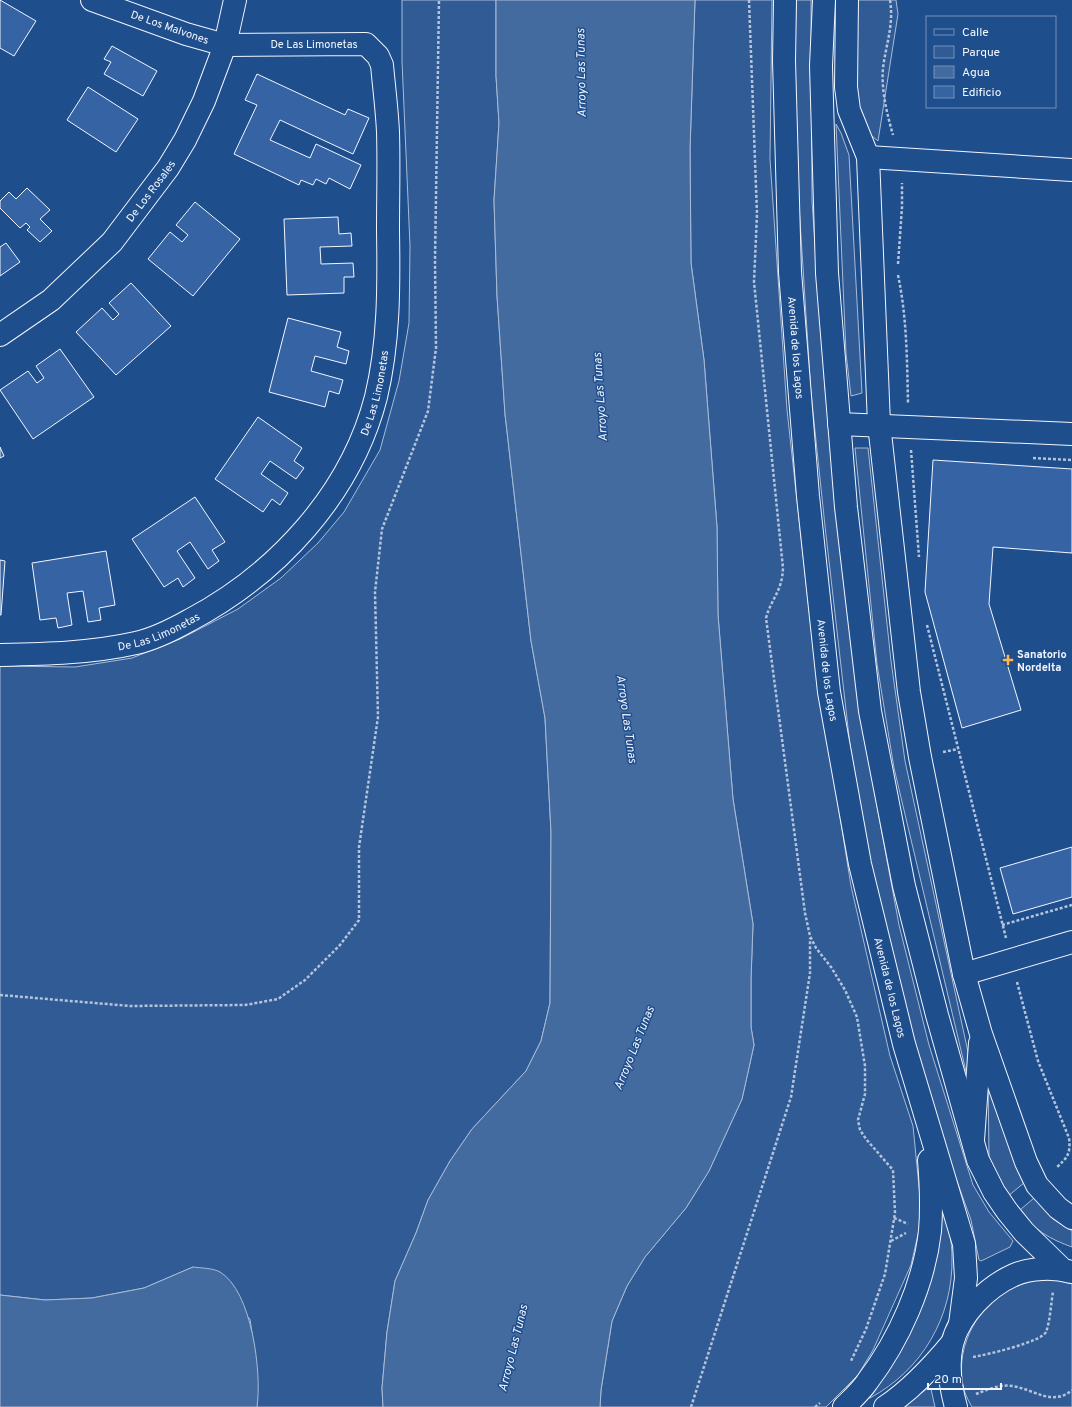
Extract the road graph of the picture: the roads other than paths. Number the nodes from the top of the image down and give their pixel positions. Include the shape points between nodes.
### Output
1 (92, 0) edge
2 (236, 0) edge
3 (785, 0) edge
4 (824, 0) edge
5 (847, 0) edge
6 (224, 45) junction
7 (868, 157) junction
8 (1072, 170) edge
9 (0, 335) edge
10 (839, 424) junction
11 (879, 424) junction
12 (1072, 434) edge
13 (0, 655) edge
14 (1072, 942) edge
15 (964, 974) junction
16 (981, 1034) junction
17 (926, 1121) junction
18 (973, 1145) junction
19 (1072, 1218) edge
20 (1064, 1271) edge
21 (954, 1343) junction
22 (844, 1407) edge
23 (885, 1407) edge
24 (956, 1407) edge

1 - 6 street, De Los Malvones
2 - 6 street, De Los Rosales
3 - 17 street, Avenida de los Lagos via 784,61 790,272 808,496 829,692 860,864 904,1044
4 - 10 street via 822,66 827,272
5 - 7 street via 846,87 849,110
6 - 9 street, De Los Rosales via 204,101 185,140 137,212 112,242 51,300
6 - 13 street, De Las Limonetas via 366,44 378,56 382,65 388,130 388,311 376,395 366,430 347,469 300,535 242,589 209,610 176,628 138,643 56,654
7 - 8 street
7 - 11 street
10 - 11 street
10 - 18 street via 846,506 872,719 904,886
11 - 12 street
11 - 15 street via 909,692
14 - 15 street
15 - 16 street
16 - 18 street
16 - 19 street via 1026,1162 1037,1185 1058,1208
17 - 21 street, Avenida de los Lagos via 964,1244 966,1278
17 - 22 street via 931,1189 923,1229 922,1270 908,1310 875,1372
18 - 20 street via 994,1192 1007,1211 1024,1232
20 - 21 street via 1038,1270 1014,1275 984,1294
21 - 23 street via 929,1371
21 - 24 street, Avenida de los Lagos via 950,1388

